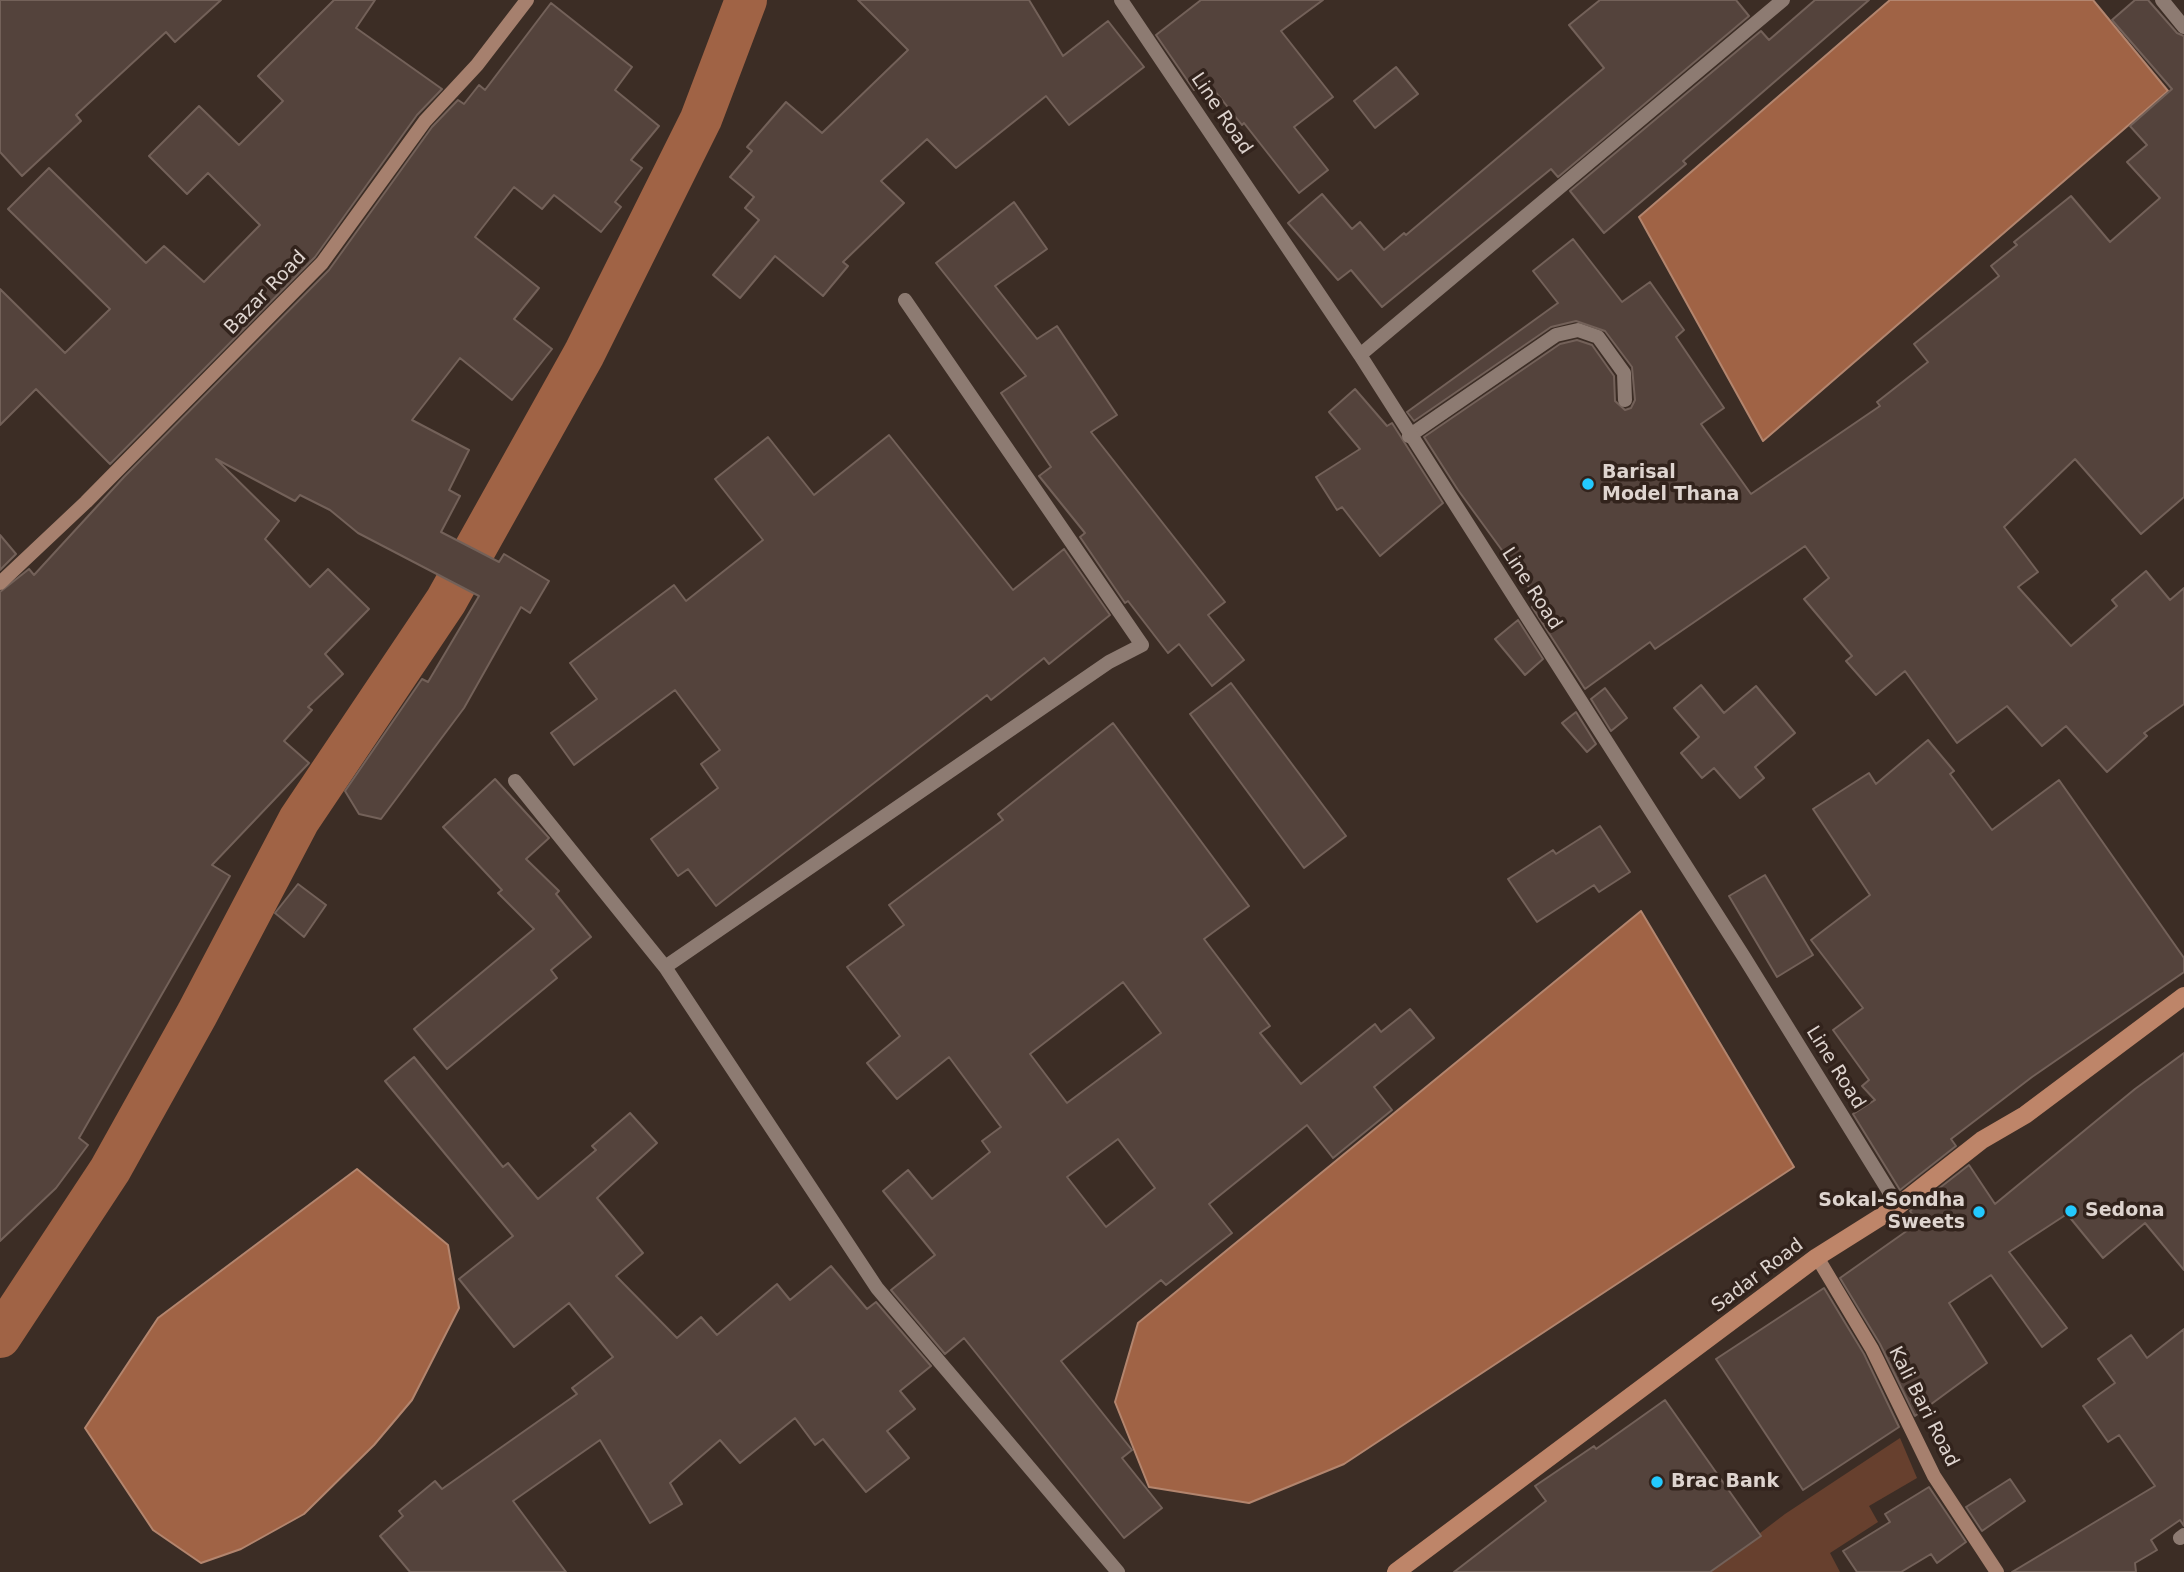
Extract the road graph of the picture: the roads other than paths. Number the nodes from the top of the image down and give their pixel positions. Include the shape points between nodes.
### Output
1 (526, 0) edge
2 (1121, 0) edge
3 (1783, 0) edge
4 (2162, 0) edge
5 (2184, 27) edge
6 (905, 300) dead end
7 (1360, 355) junction
8 (1625, 400) dead end
9 (1409, 436) junction
10 (0, 583) edge
11 (515, 781) dead end
12 (665, 967) junction
13 (2184, 996) edge
14 (1898, 1206) junction
15 (1817, 1257) junction
16 (1118, 1572) edge
17 (1396, 1572) edge
18 (1997, 1572) edge

1 - 10 street, Bazar Road via 477,65 425,121 322,263
2 - 7 street, Line Road
3 - 7 street
4 - 5 street
6 - 12 street via 1142,645 1109,662
7 - 9 street, Line Road
8 - 9 street via 1624,373 1598,337 1578,330 1556,335
9 - 14 street, Line Road
11 - 12 street
12 - 16 street via 877,1288
13 - 14 main road, Sadar Road
14 - 15 main road, Sadar Road
15 - 17 main road, Sadar Road
15 - 18 street, Kali Bari Road via 1872,1349 1934,1476

